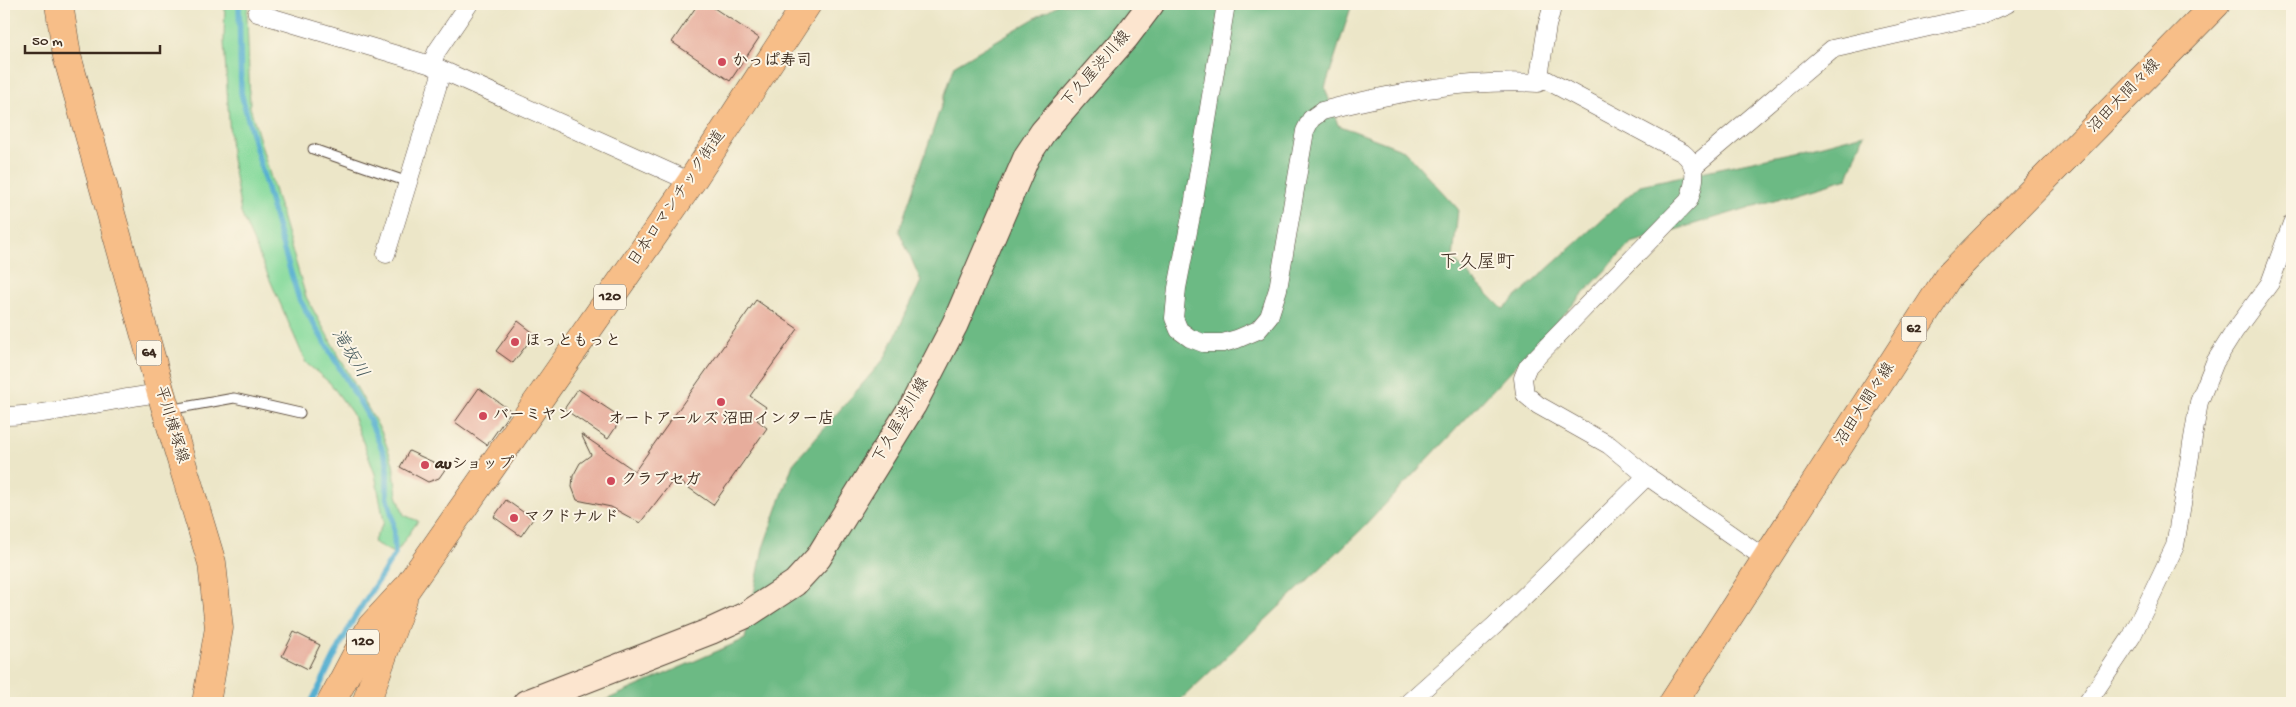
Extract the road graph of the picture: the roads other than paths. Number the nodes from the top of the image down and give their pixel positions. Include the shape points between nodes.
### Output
1 (58, 4) edge
2 (469, 4) edge
3 (807, 4) edge
4 (1151, 4) edge
5 (1226, 4) edge
6 (1553, 4) edge
7 (2000, 5) edge
8 (2207, 7) edge
9 (257, 13) dead end
10 (436, 68) junction
11 (1539, 76) junction
12 (313, 149) dead end
13 (1694, 166) junction
14 (408, 182) junction
15 (691, 182) junction
16 (2292, 222) edge
17 (386, 254) dead end
18 (163, 402) junction
19 (300, 412) dead end
20 (4, 416) edge
21 (1647, 476) junction
22 (1767, 560) junction
23 (407, 588) junction
24 (206, 703) edge
25 (331, 703) edge
26 (366, 703) edge
27 (526, 703) edge
28 (1408, 703) edge
29 (1673, 703) edge
30 (2087, 703) edge

1 - 18 main road, 平川横塚線 / 64 via 67,56
2 - 10 street via 437,51
3 - 15 main road, 日本ロマンチック街道 / 120
4 - 27 main road, 下久屋渋川線 via 1026,156 963,306 938,356 908,412 818,558 795,583 746,614 711,631
5 - 11 street via 1174,318 1179,330 1203,343 1237,339 1258,330 1269,317 1278,289 1304,131 1310,119 1322,112 1415,91 1502,81 1538,83
6 - 11 street
7 - 13 street via 1982,15 1832,49
8 - 22 main road, 沼田大間々線 / 62 via 1948,277
9 - 10 street
10 - 14 street
10 - 15 street
11 - 13 street via 1683,153
12 - 14 lane
13 - 21 street via 1695,180 1689,200 1528,366 1523,378 1524,394 1609,445
14 - 17 street
15 - 23 main road, 日本ロマンチック街道 / 120
16 - 30 street via 2270,283 2215,362 2199,402 2175,546 2132,636
18 - 19 lane via 234,398
18 - 20 street via 123,397 36,416
18 - 24 main road, 平川横塚線 / 64 via 212,563 217,596 219,628
21 - 22 street
21 - 28 street via 1495,625
22 - 29 main road, 沼田大間々線 / 62
23 - 25 main road, 日本ロマンチック街道 / 120 via 371,628
23 - 26 main road, 日本ロマンチック街道 / 120

